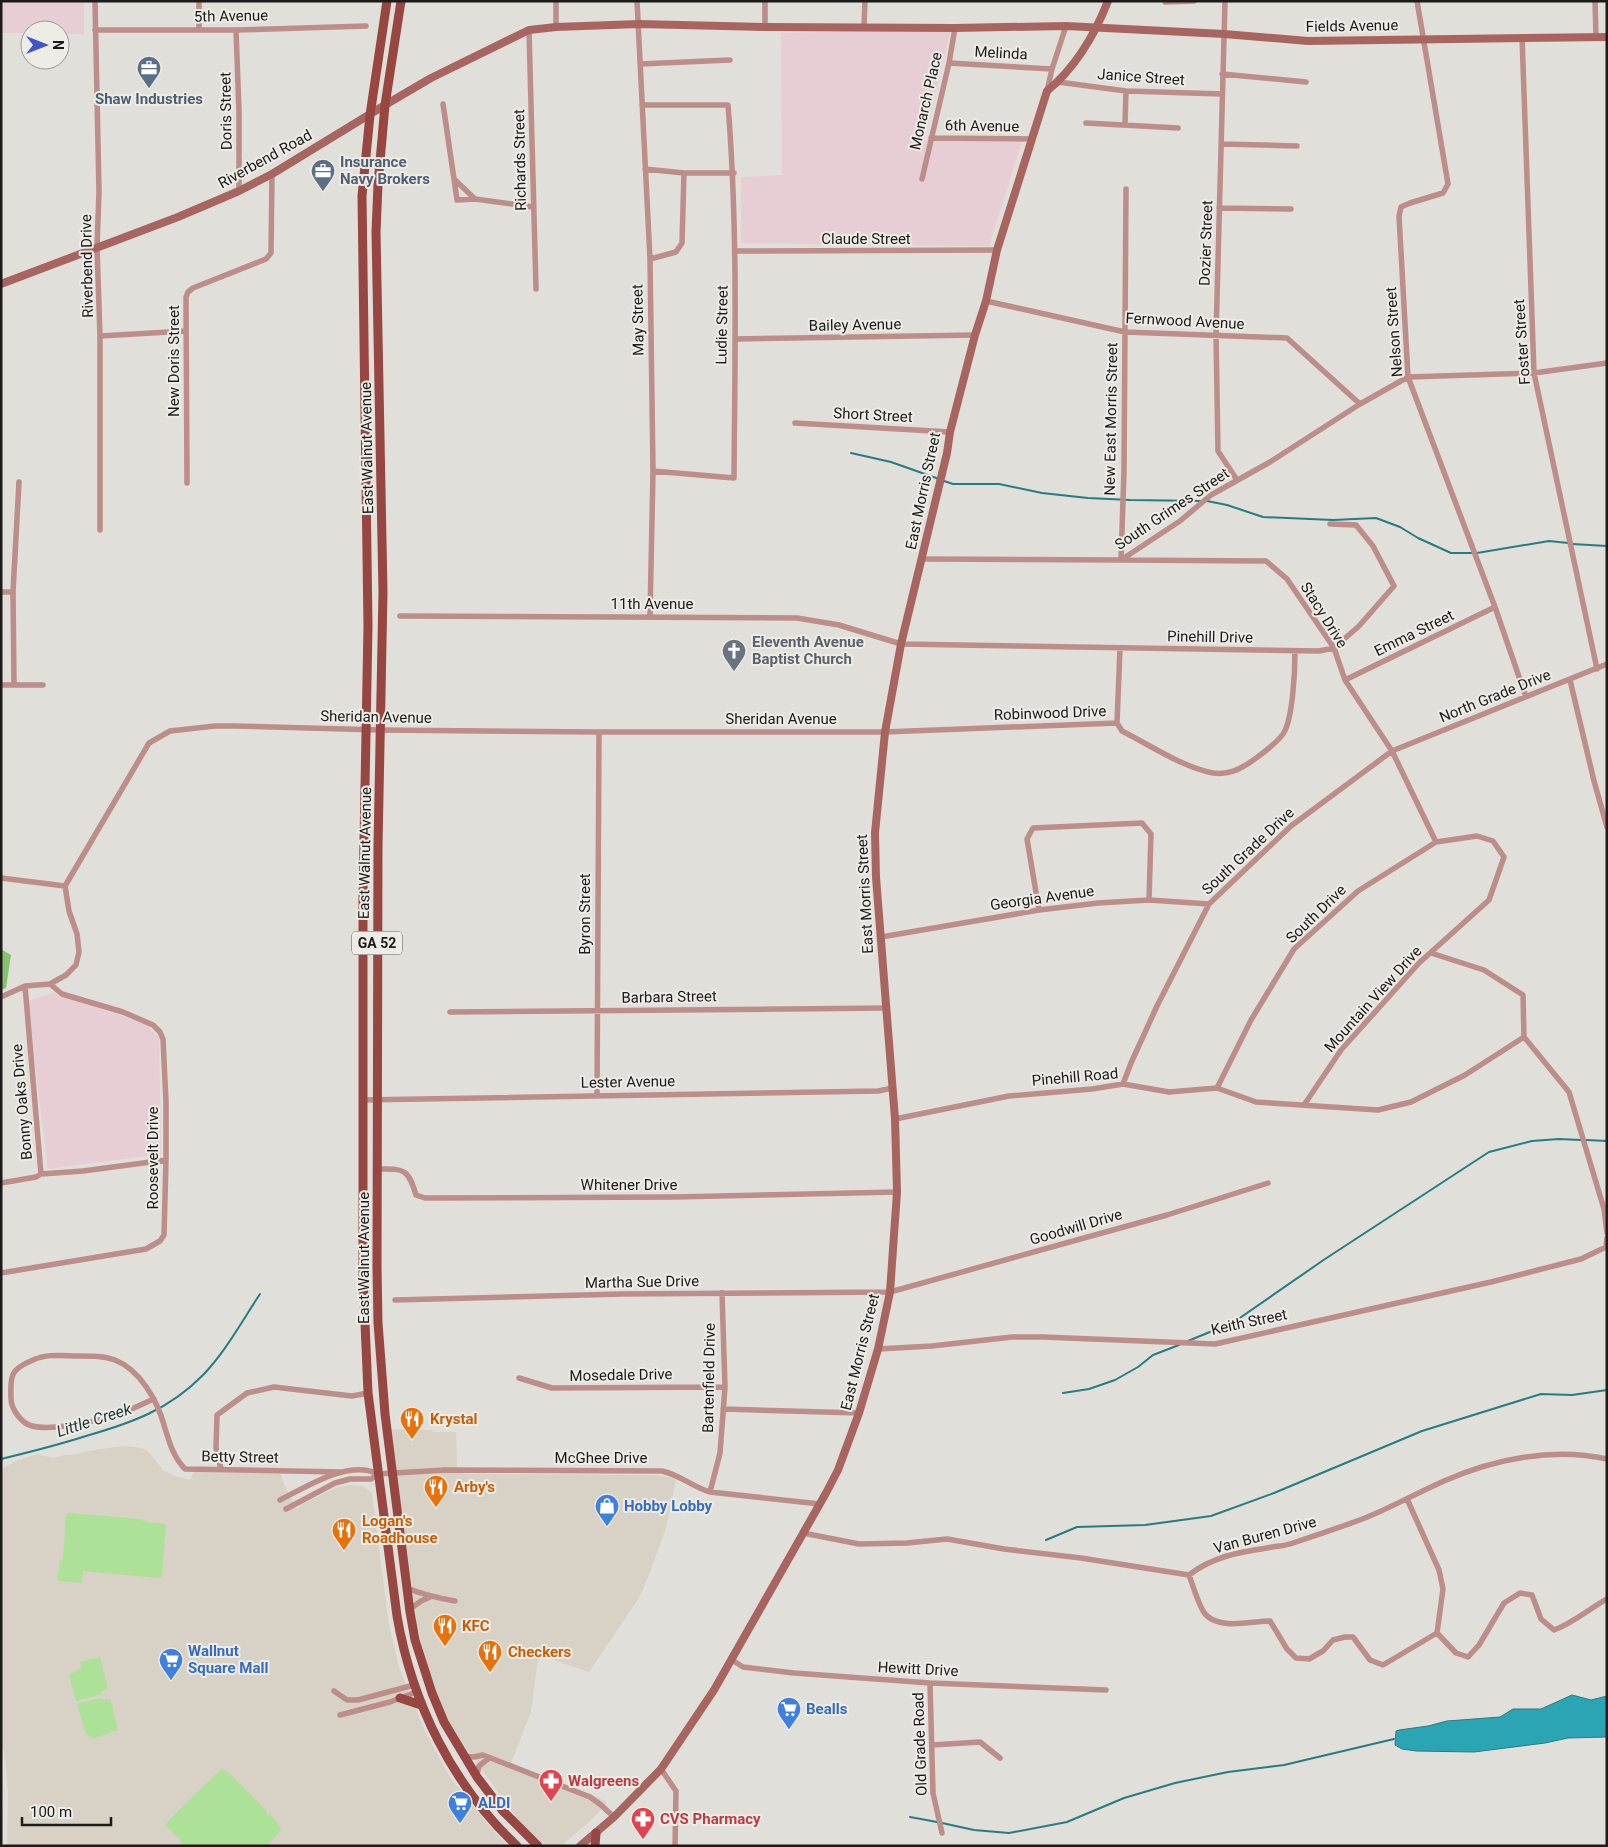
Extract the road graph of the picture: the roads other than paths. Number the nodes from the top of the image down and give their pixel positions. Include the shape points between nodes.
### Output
1 (95, 1) edge
2 (199, 1) edge
3 (386, 1) edge
4 (400, 1) edge
5 (556, 1) edge
6 (637, 1) edge
7 (765, 1) edge
8 (865, 1) edge
9 (1108, 1) edge
10 (1194, 1) edge
11 (1225, 1) edge
12 (1417, 1) edge
13 (1595, 1) edge
14 (1165, 2) edge
15 (639, 24) junction
16 (366, 26) dead end
17 (864, 26) junction
18 (1066, 26) junction
19 (556, 27) junction
20 (765, 27) junction
21 (1098, 27) junction
22 (955, 28) junction
23 (95, 30) junction
24 (199, 30) junction
25 (236, 30) junction
26 (529, 30) junction
27 (1224, 34) junction
28 (1522, 37) junction
29 (1596, 37) junction
30 (1607, 37) edge
31 (1423, 39) junction
32 (730, 60) dead end
33 (949, 63) junction
34 (640, 64) junction
35 (1052, 68) junction
36 (1222, 74) junction
37 (1058, 82) junction
38 (1306, 82) dead end
39 (1047, 91) junction
40 (1126, 91) junction
41 (1222, 94) junction
42 (443, 104) dead end
43 (385, 105) junction
44 (642, 105) junction
45 (370, 114) junction
46 (1086, 123) dead end
47 (1125, 124) junction
48 (1178, 128) dead end
49 (931, 138) junction
50 (1032, 139) junction
51 (1222, 144) junction
52 (1298, 146) dead end
53 (645, 169) junction
54 (684, 173) junction
55 (734, 173) junction
56 (272, 174) junction
57 (454, 178) junction
58 (922, 179) dead end
59 (1126, 189) dead end
60 (466, 190) junction
61 (240, 191) junction
62 (475, 199) junction
63 (457, 200) junction
64 (533, 207) junction
65 (1219, 208) junction
66 (1290, 209) dead end
67 (97, 246) junction
68 (997, 250) junction
69 (736, 251) junction
70 (650, 258) junction
71 (1, 284) edge
72 (536, 289) dead end
73 (986, 301) junction
74 (186, 331) junction
75 (1125, 332) junction
76 (975, 335) junction
77 (100, 336) junction
78 (1216, 336) junction
79 (735, 339) junction
80 (1607, 362) edge
81 (1534, 373) junction
82 (1408, 377) junction
83 (1360, 404) junction
84 (795, 423) dead end
85 (950, 432) junction
86 (653, 471) junction
87 (1237, 480) junction
88 (19, 482) dead end
89 (187, 483) dead end
90 (367, 492) junction
91 (382, 492) junction
92 (1330, 524) dead end
93 (100, 530) dead end
94 (922, 559) junction
95 (1121, 560) junction
96 (1, 592) edge
97 (13, 592) junction
98 (1495, 608) junction
99 (400, 616) dead end
100 (650, 616) junction
101 (901, 644) junction
102 (1120, 648) junction
103 (1334, 648) junction
104 (1295, 651) junction
105 (1607, 664) edge
106 (1597, 669) junction
107 (1345, 680) junction
108 (1570, 680) junction
109 (14, 684) junction
110 (2, 685) edge
111 (43, 685) dead end
112 (1526, 697) junction
113 (1117, 723) junction
114 (366, 730) junction
115 (380, 730) junction
116 (599, 732) junction
117 (885, 732) junction
118 (1392, 751) junction
119 (1607, 827) edge
120 (1436, 842) junction
121 (1, 879) edge
122 (65, 886) junction
123 (1149, 900) junction
124 (1209, 904) junction
125 (1039, 910) junction
126 (881, 937) junction
127 (1431, 953) junction
128 (50, 984) junction
129 (25, 986) junction
130 (1, 996) edge
131 (887, 1008) junction
132 (598, 1011) junction
133 (450, 1012) dead end
134 (1524, 1037) junction
135 (1123, 1084) junction
136 (893, 1088) junction
137 (1217, 1088) junction
138 (597, 1095) junction
139 (377, 1099) junction
140 (363, 1100) junction
141 (1304, 1105) junction
142 (895, 1119) junction
143 (166, 1160) junction
144 (378, 1170) junction
145 (41, 1174) junction
146 (1, 1183) edge
147 (1268, 1183) dead end
148 (897, 1192) junction
149 (1607, 1233) edge
150 (1607, 1238) edge
151 (1, 1273) edge
152 (890, 1292) junction
153 (722, 1293) junction
154 (395, 1300) dead end
155 (878, 1349) junction
156 (519, 1378) dead end
157 (725, 1388) junction
158 (368, 1393) junction
159 (154, 1400) junction
160 (723, 1409) junction
161 (860, 1413) junction
162 (1607, 1459) edge
163 (221, 1469) junction
164 (341, 1472) junction
165 (392, 1473) junction
166 (378, 1474) junction
167 (710, 1492) junction
168 (1407, 1499) junction
169 (280, 1500) dead end
170 (820, 1504) junction
171 (286, 1509) dead end
172 (803, 1534) junction
173 (1190, 1575) junction
174 (407, 1588) junction
175 (430, 1597) junction
176 (1607, 1599) edge
177 (454, 1601) dead end
178 (410, 1609) junction
179 (1437, 1634) junction
180 (732, 1660) junction
181 (930, 1683) junction
182 (415, 1689) junction
183 (1106, 1690) dead end
184 (334, 1691) dead end
185 (400, 1698) junction
186 (421, 1705) junction
187 (340, 1714) dead end
188 (932, 1744) junction
189 (462, 1755) junction
190 (489, 1758) junction
191 (1000, 1758) dead end
192 (661, 1769) junction
193 (477, 1777) junction
194 (614, 1817) junction
195 (596, 1833) junction
196 (942, 1833) dead end
197 (517, 1846) edge
198 (538, 1846) edge
199 (580, 1846) edge
200 (595, 1846) edge
201 (675, 1846) edge

1 - 23 street, Riverbend Drive
2 - 24 street
3 - 45 main road, East Walnut Avenue / GA 52
4 - 43 main road, East Walnut Avenue / GA 52
5 - 19 street
6 - 15 street, May Street
7 - 20 street
8 - 17 street
9 - 21 main road
10 - 14 street
11 - 27 street, Dozier Street
12 - 31 street
13 - 29 street
15 - 19 main road
15 - 20 main road
15 - 34 street, May Street
16 - 25 street, 5th Avenue
17 - 20 main road
17 - 22 main road
18 - 21 main road
18 - 22 main road
18 - 35 street
19 - 26 main road
21 - 27 main road, Fields Avenue
21 - 37 main road
22 - 33 street, Monarch Place
23 - 24 street, 5th Avenue
23 - 67 street, Riverbend Drive
24 - 25 street, 5th Avenue
25 - 61 street, Doris Street
26 - 43 main road, Riverbend Road via 431,78
26 - 64 street, Richards Street
27 - 31 main road, Fields Avenue via 1308,41
27 - 36 street, Dozier Street
28 - 29 main road, Fields Avenue
28 - 31 main road, Fields Avenue
28 - 81 street, Foster Street
29 - 30 main road, Fields Avenue
31 - 82 street, Nelson Street via 1448,184 1443,193 1401,207 1399,216
32 - 34 street
33 - 35 street, Melinda
33 - 49 street, Monarch Place
34 - 44 street, May Street
35 - 39 street
36 - 38 street
36 - 41 street, Dozier Street
37 - 39 main road
37 - 40 street, Janice Street
39 - 50 main road, East Morris Street
40 - 41 street, Janice Street
40 - 47 street
41 - 51 street, Dozier Street
42 - 57 street
43 - 45 main road, Riverbend Road
43 - 91 main road, East Walnut Avenue / GA 52 via 376,232
44 - 53 street, May Street
44 - 55 street, Ludie Street via 728,105
45 - 56 main road, Riverbend Road
45 - 90 main road, East Walnut Avenue / GA 52 via 362,196
46 - 47 street
47 - 48 street
49 - 50 street, 6th Avenue
49 - 58 street, Monarch Place
50 - 68 main road, East Morris Street
51 - 52 street
51 - 65 street, Dozier Street
53 - 54 street
53 - 70 street, May Street
54 - 55 street
54 - 70 street via 682,243 676,252
55 - 69 street, Ludie Street
56 - 61 main road, Riverbend Road
56 - 74 street, New Doris Street via 271,253 266,259 192,288 186,297
57 - 60 street
57 - 63 street
59 - 75 street, New East Morris Street
60 - 62 street
60 - 63 street
61 - 67 main road, Riverbend Road
62 - 63 street
62 - 64 street
64 - 72 street, Richards Street
65 - 66 street
65 - 78 street, Dozier Street
67 - 71 main road, Riverbend Road
67 - 77 street, Riverbend Drive
68 - 69 street, Claude Street
68 - 73 main road, East Morris Street
69 - 79 street, Ludie Street
70 - 86 street, May Street
73 - 75 street, Fernwood Avenue
73 - 76 main road, East Morris Street
74 - 77 street
74 - 89 street, New Doris Street
75 - 78 street, Fernwood Avenue
75 - 95 street, New East Morris Street
76 - 79 street, Bailey Avenue
76 - 85 main road, East Morris Street
77 - 93 street, Riverbend Drive
78 - 83 street, Fernwood Avenue via 1287,338
78 - 87 street, Dozier Street via 1218,451
79 - 86 street, Ludie Street via 734,478
80 - 81 street
81 - 82 street
81 - 106 street, Foster Street
82 - 83 street, South Grimes Street
82 - 98 street, Nelson Street
83 - 87 street, South Grimes Street
84 - 85 street, Short Street
85 - 94 main road, East Morris Street
86 - 100 street, May Street
87 - 95 street, South Grimes Street
88 - 97 street
90 - 91 main road
90 - 114 main road, East Walnut Avenue / GA 52
91 - 115 main road, East Walnut Avenue / GA 52
92 - 103 street via 1356,525 1373,546 1394,586 1359,626
94 - 95 street, South Grimes Street
94 - 101 main road, East Morris Street
95 - 103 street, Stacy Drive via 1266,561 1287,579
96 - 97 street
97 - 109 street
98 - 107 street, Emma Street
98 - 112 street, Nelson Street
99 - 100 street, 11th Avenue
100 - 101 street, 11th Avenue via 797,618 839,625
101 - 102 street, Pinehill Drive
101 - 117 main road, East Morris Street
102 - 104 street, Pinehill Drive
102 - 113 street
103 - 104 street, Pinehill Drive
103 - 107 street, Stacy Drive
104 - 113 street, Robinwood Drive via 1292,698 1284,733 1269,749 1232,773 1214,773 1190,765 1122,731
105 - 106 street, North Grade Drive
106 - 108 street, North Grade Drive
107 - 118 street, Stacy Drive
108 - 112 street, North Grade Drive
108 - 119 street
109 - 110 street
109 - 111 street
112 - 118 street, North Grade Drive
113 - 117 street, Robinwood Drive
114 - 115 street, Sheridan Avenue
114 - 122 street, Sheridan Avenue via 215,726 170,731 149,743
114 - 140 main road, East Walnut Avenue / GA 52
115 - 116 street, Sheridan Avenue
115 - 139 main road, East Walnut Avenue / GA 52
116 - 117 street, Sheridan Avenue
116 - 132 street, Byron Street
117 - 126 main road, East Morris Street via 875,833
118 - 120 street, Stacy Drive
118 - 124 street, South Grade Drive via 1291,826
120 - 127 street, Mountain View Drive via 1477,836 1493,841 1504,857 1489,900
120 - 137 street, South Drive via 1358,891 1294,949 1251,1020
121 - 122 street
122 - 128 street via 69,911 78,934 79,952 76,965
123 - 124 street, Georgia Avenue
123 - 125 street, Georgia Avenue
123 - 125 street via 1151,834 1142,823 1033,828 1026,839
124 - 135 street, South Grade Drive via 1157,1006
125 - 126 street, Georgia Avenue
126 - 131 main road, East Morris Street
127 - 134 street via 1484,970 1523,995
127 - 141 street, Mountain View Drive via 1342,1050
128 - 129 street
128 - 143 street, Roosevelt Drive via 62,994 123,1012 153,1025 160,1032 166,1102
129 - 130 street
129 - 145 street, Bonny Oaks Drive
131 - 132 street, Barbara Street
131 - 136 main road, East Morris Street
132 - 133 street, Barbara Street
132 - 138 street, Byron Street
134 - 141 street, Pinehill Road via 1465,1075 1411,1102 1378,1110
134 - 149 street via 1569,1092 1604,1209
135 - 137 street, Pinehill Road via 1169,1092
135 - 142 street, Pinehill Road via 1009,1096
136 - 138 street, Lester Avenue
136 - 142 main road, East Morris Street
137 - 141 street, Pinehill Road via 1256,1102
138 - 139 street, Lester Avenue
139 - 140 street, Lester Avenue
139 - 144 main road, East Walnut Avenue / GA 52
140 - 158 main road, East Walnut Avenue / GA 52 via 364,1313
142 - 148 main road, East Morris Street
143 - 145 street via 83,1172
143 - 151 street, Roosevelt Drive via 164,1235 153,1247
144 - 148 street, Whitener Drive via 406,1172 416,1195 425,1198
144 - 165 main road, East Walnut Avenue / GA 52 via 378,1322
145 - 146 street, Bonny Oaks Drive
147 - 152 street, Goodwill Drive
148 - 152 main road, East Morris Street
150 - 155 street, Keith Street via 1606,1247 1581,1259 1215,1344 1012,1337
152 - 153 street, Martha Sue Drive
152 - 155 main road, East Morris Street
153 - 154 street, Martha Sue Drive
153 - 157 street, Bartenfield Drive
155 - 161 main road, East Morris Street
156 - 157 street, Mosedale Drive via 552,1388
157 - 160 street, Bartenfield Drive
158 - 163 street via 352,1396 274,1387 247,1393 217,1415 216,1448
158 - 166 main road, East Walnut Avenue / GA 52
159 - 159 street, Betty Street via 83,1423 58,1427 32,1426 17,1415 11,1402 11,1378 20,1365 43,1356 99,1356 126,1366
159 - 163 street, Betty Street via 180,1464 185,1468
160 - 161 street
160 - 167 street, Bartenfield Drive via 720,1453
161 - 170 main road, East Morris Street
162 - 168 street, Van Buren Drive via 1562,1454 1526,1457 1446,1480
163 - 164 street, Betty Street
164 - 166 street, Betty Street via 371,1471
164 - 169 street
165 - 166 street, McGhee Drive
165 - 167 street, McGhee Drive via 655,1470 673,1474
165 - 174 main road, East Walnut Avenue / GA 52
166 - 171 street via 371,1479 335,1482
166 - 182 main road, East Walnut Avenue / GA 52 via 400,1634
167 - 170 street, McGhee Drive
168 - 173 street, Van Buren Drive via 1365,1518 1290,1544 1222,1557 1199,1567
168 - 179 street via 1439,1570 1443,1589
170 - 172 main road, East Morris Street
172 - 173 street via 859,1544 907,1544 947,1539
172 - 180 main road, East Morris Street
173 - 179 street via 1205,1614 1227,1623 1270,1621 1296,1658 1309,1659 1333,1640 1353,1637 1370,1660 1383,1665
174 - 175 street
174 - 178 main road, East Walnut Avenue / GA 52
175 - 177 street
175 - 178 street
176 - 179 street via 1566,1626 1554,1630 1541,1619 1532,1595 1520,1593 1504,1603 1468,1657 1456,1653
178 - 189 main road, East Walnut Avenue / GA 52 via 415,1640 432,1694
180 - 181 street, Hewitt Drive via 743,1668 757,1670
180 - 192 main road, East Morris Street
181 - 183 street, Hewitt Drive
181 - 188 street, Old Grade Road
182 - 184 street via 358,1700 347,1700
182 - 185 street
182 - 186 main road, East Walnut Avenue / GA 52
185 - 186 main road
185 - 187 street
186 - 197 main road, East Walnut Avenue / GA 52 via 462,1783
188 - 191 street via 980,1742
188 - 196 street, Old Grade Road via 933,1793
189 - 190 street
189 - 193 main road, East Walnut Avenue / GA 52
190 - 193 street via 478,1766
190 - 194 street via 590,1797
192 - 194 main road, East Morris Street
192 - 201 street via 676,1791
193 - 198 main road, East Walnut Avenue / GA 52 via 503,1812
194 - 195 main road, East Morris Street
195 - 199 main road, East Morris Street
195 - 200 main road

